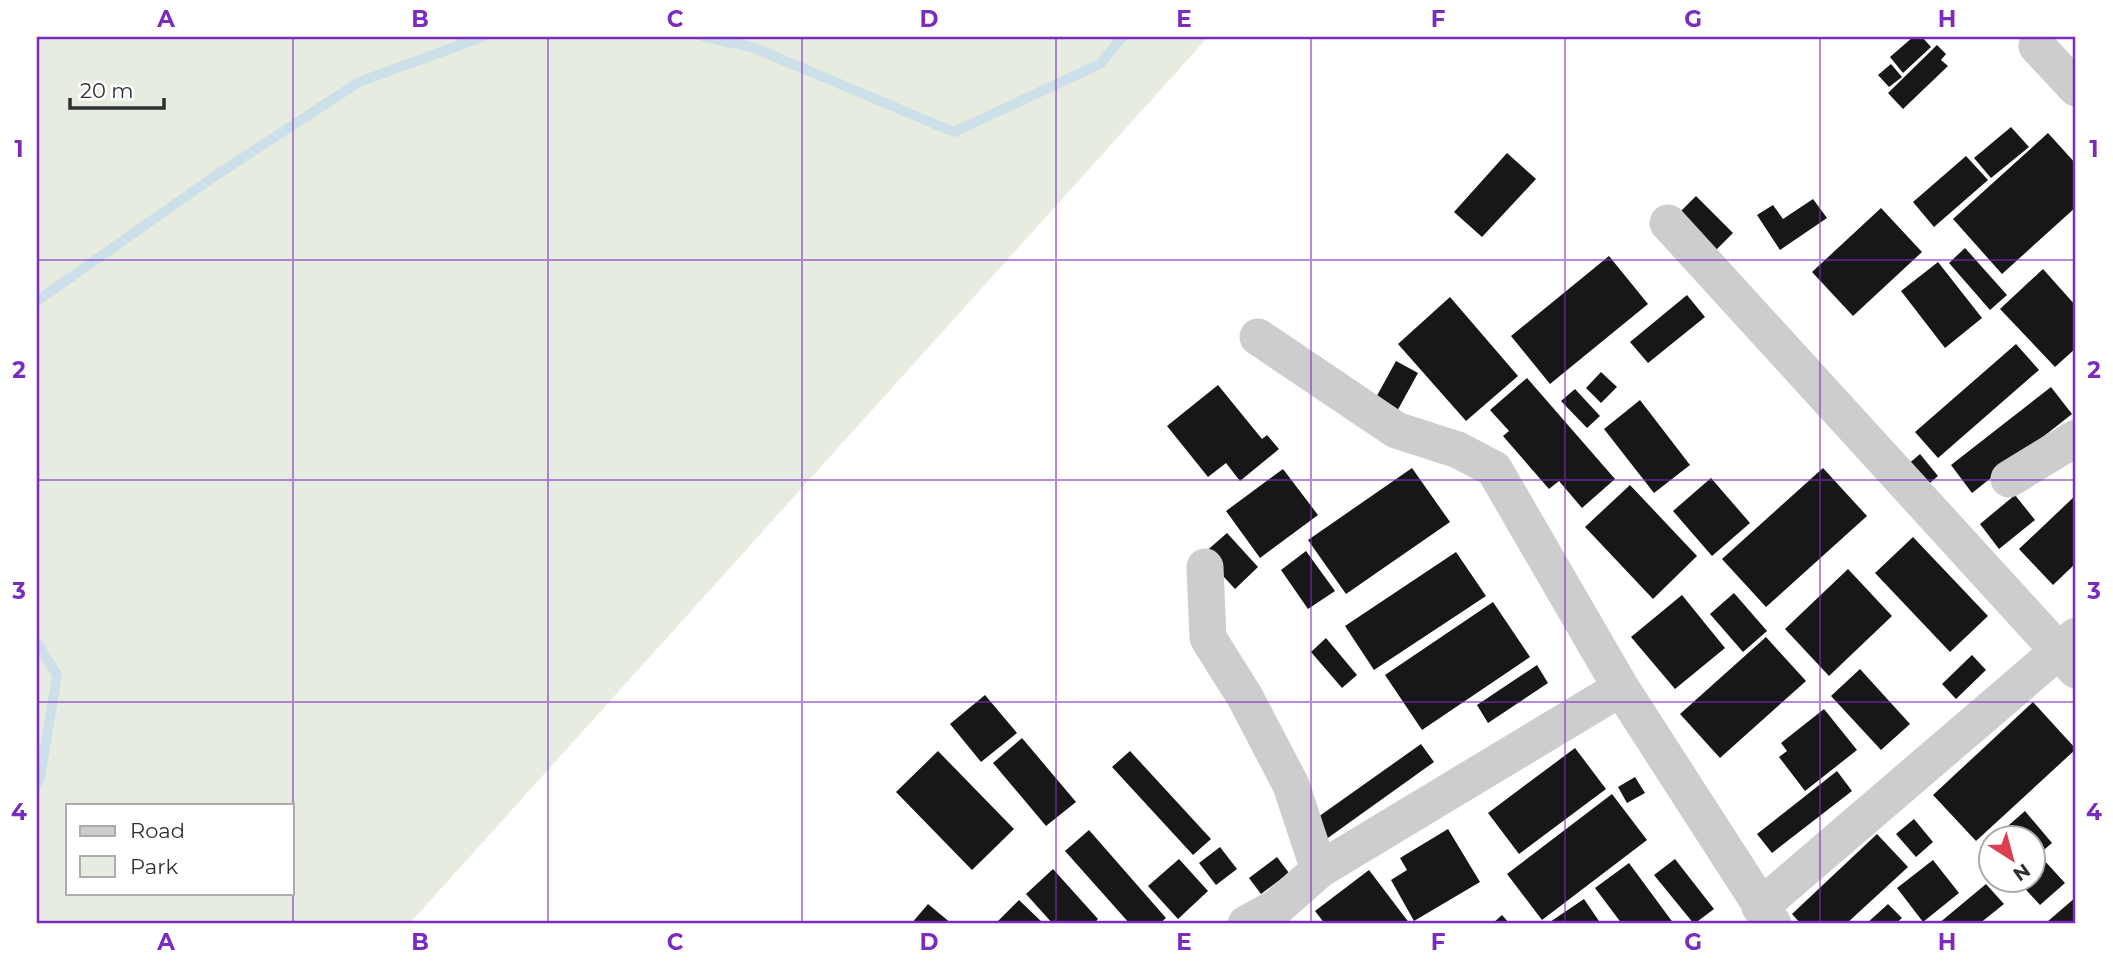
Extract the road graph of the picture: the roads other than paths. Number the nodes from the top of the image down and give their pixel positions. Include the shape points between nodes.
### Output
1 (2037, 46) dead end
2 (2076, 88) edge
3 (1668, 223) dead end
4 (1258, 337) dead end
5 (2076, 438) edge
6 (2009, 479) dead end
7 (1205, 567) dead end
8 (2071, 653) edge
9 (1621, 688) junction
10 (1319, 870) junction
11 (1284, 915) edge
12 (1766, 916) edge
13 (1246, 924) edge

1 - 2 street
3 - 8 street
4 - 9 street via 1396,430 1458,450 1494,469
5 - 6 street
7 - 10 street via 1208,638 1291,785
8 - 12 street
9 - 10 street
9 - 12 street
10 - 11 street
11 - 13 street

